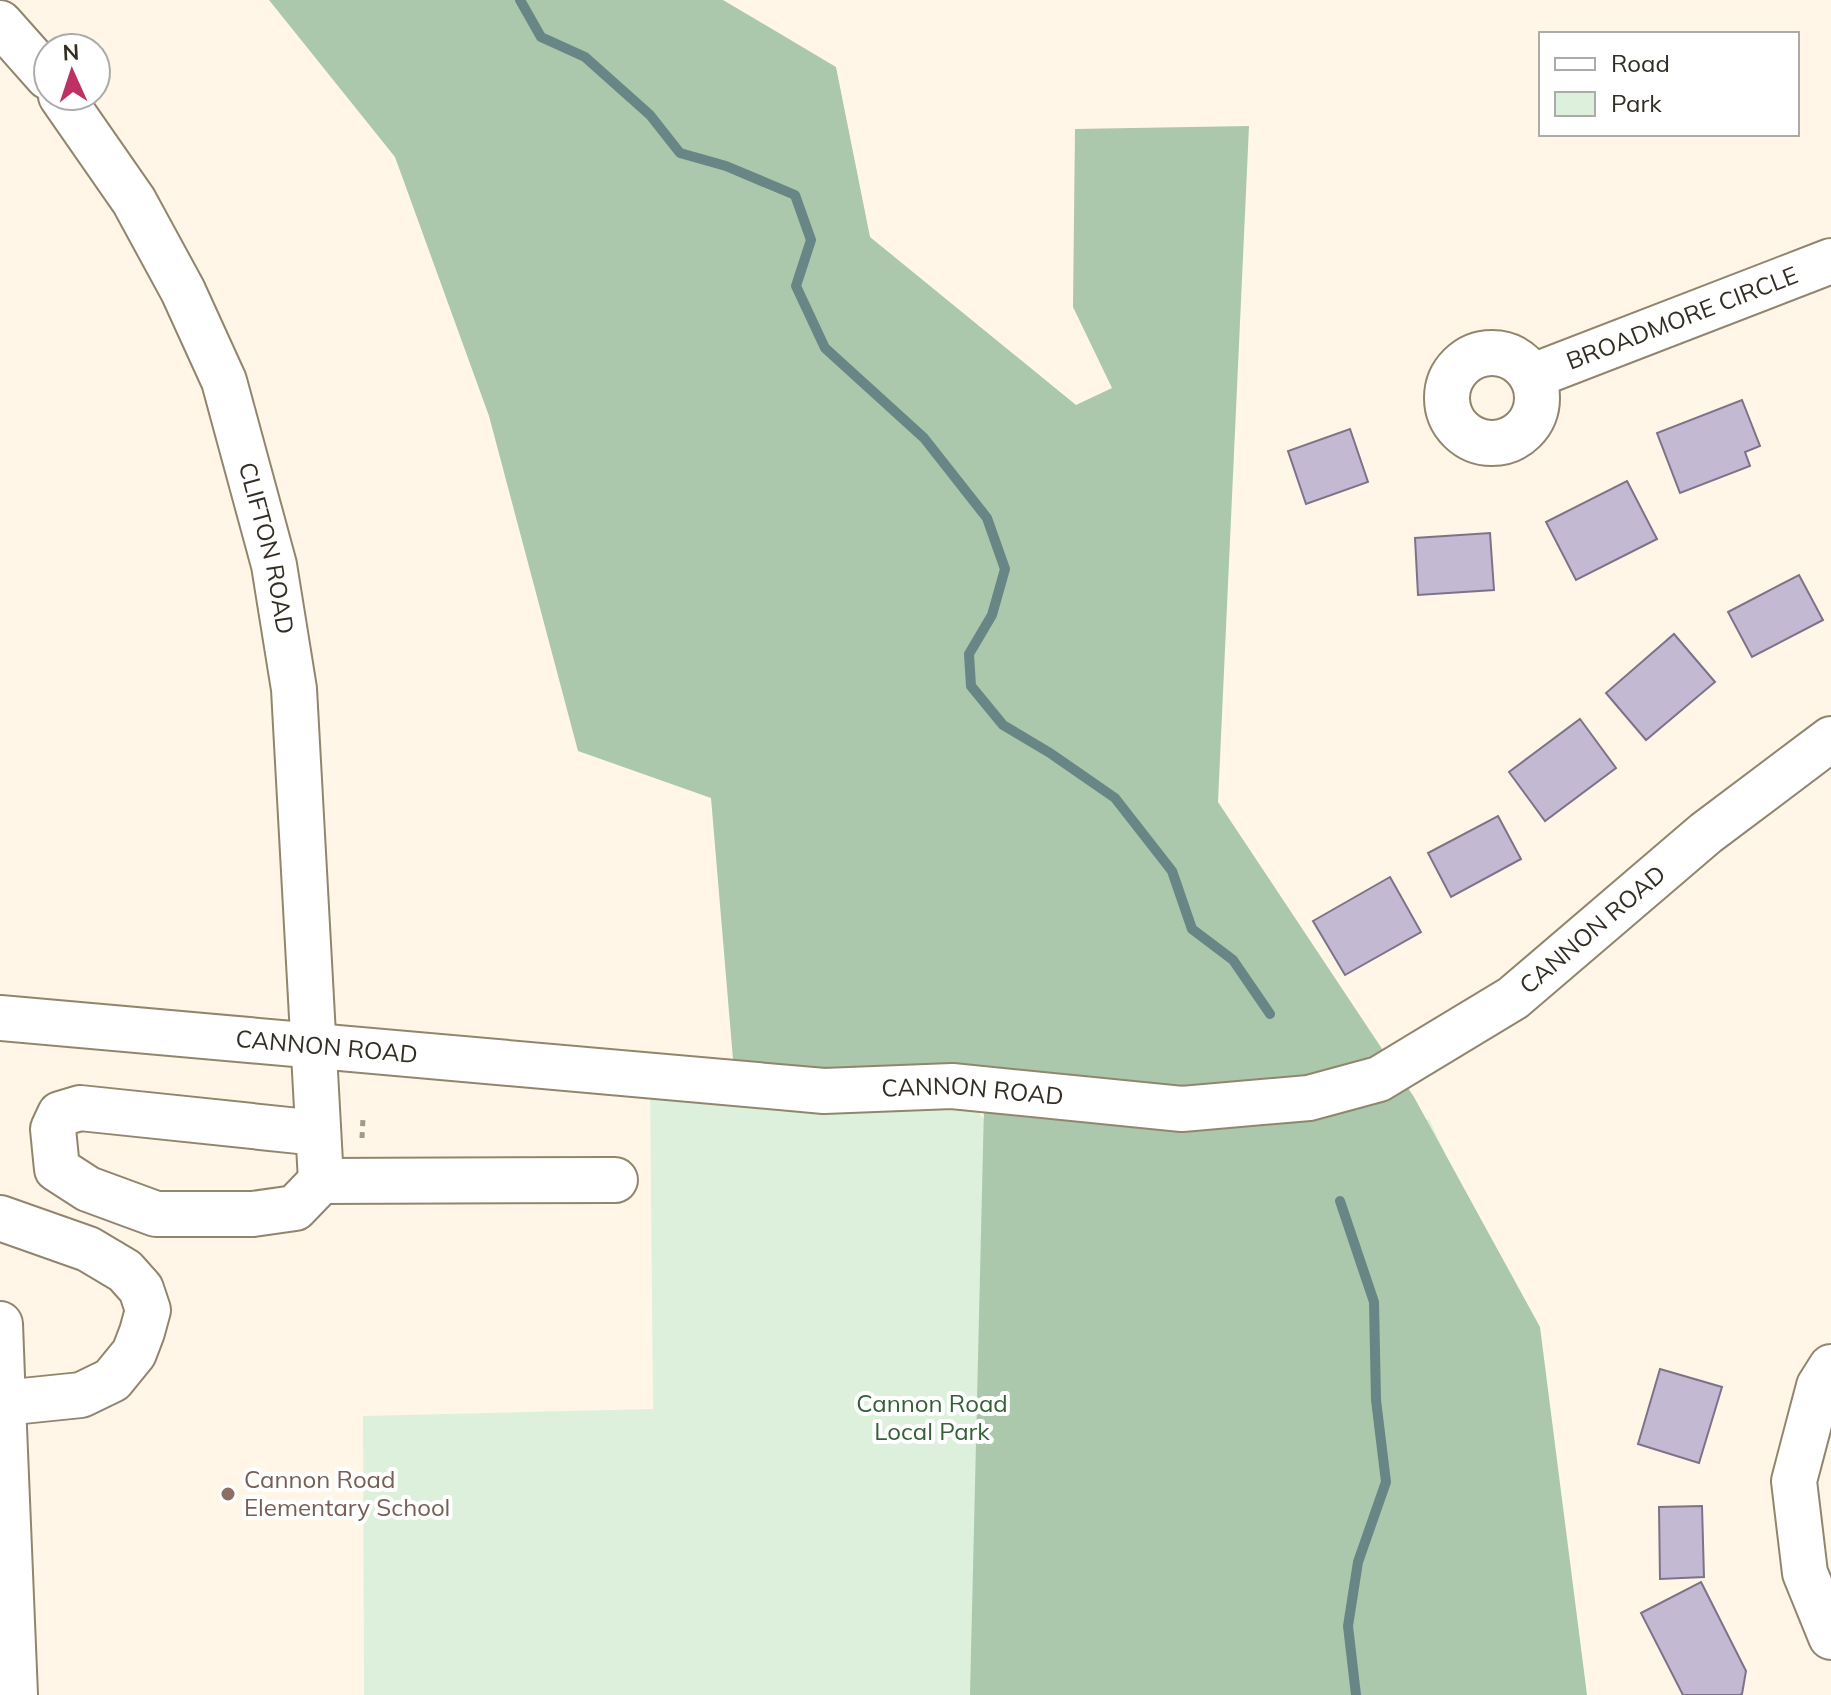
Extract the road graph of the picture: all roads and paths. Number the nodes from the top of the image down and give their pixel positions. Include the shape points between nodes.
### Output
1 (0, 23) edge
2 (32, 59) edge
3 (72, 112) edge
4 (1831, 261) edge
5 (1533, 376) dead end
6 (1831, 739) edge
7 (0, 1018) edge
8 (313, 1047) junction
9 (363, 1118) dead end
10 (318, 1133) junction
11 (362, 1138) dead end
12 (615, 1180) dead end
13 (321, 1181) junction
14 (0, 1218) edge
15 (0, 1324) edge
16 (1831, 1367) edge
17 (3, 1403) junction
18 (1831, 1637) edge
19 (15, 1695) edge

1 - 2 street
3 - 8 street, CLIFTON ROAD via 134,201 224,381 274,565 294,689
4 - 5 street, BROADMORE CIRCLE
6 - 8 street, CANNON ROAD via 1706,833 1513,998 1379,1079 1309,1098 1182,1109 952,1086 824,1091
7 - 8 street, CANNON ROAD
8 - 10 street, CLIFTON ROAD
9 - 11 path
10 - 13 street, CLIFTON ROAD
10 - 13 street via 80,1108 60,1114 53,1129 57,1169 88,1189 156,1214 253,1214 295,1208
12 - 13 street
14 - 17 street via 88,1249 125,1271 141,1289 148,1310 134,1353 112,1380 81,1395
15 - 17 street
16 - 18 street via 1819,1386 1794,1481 1805,1573
17 - 19 street

